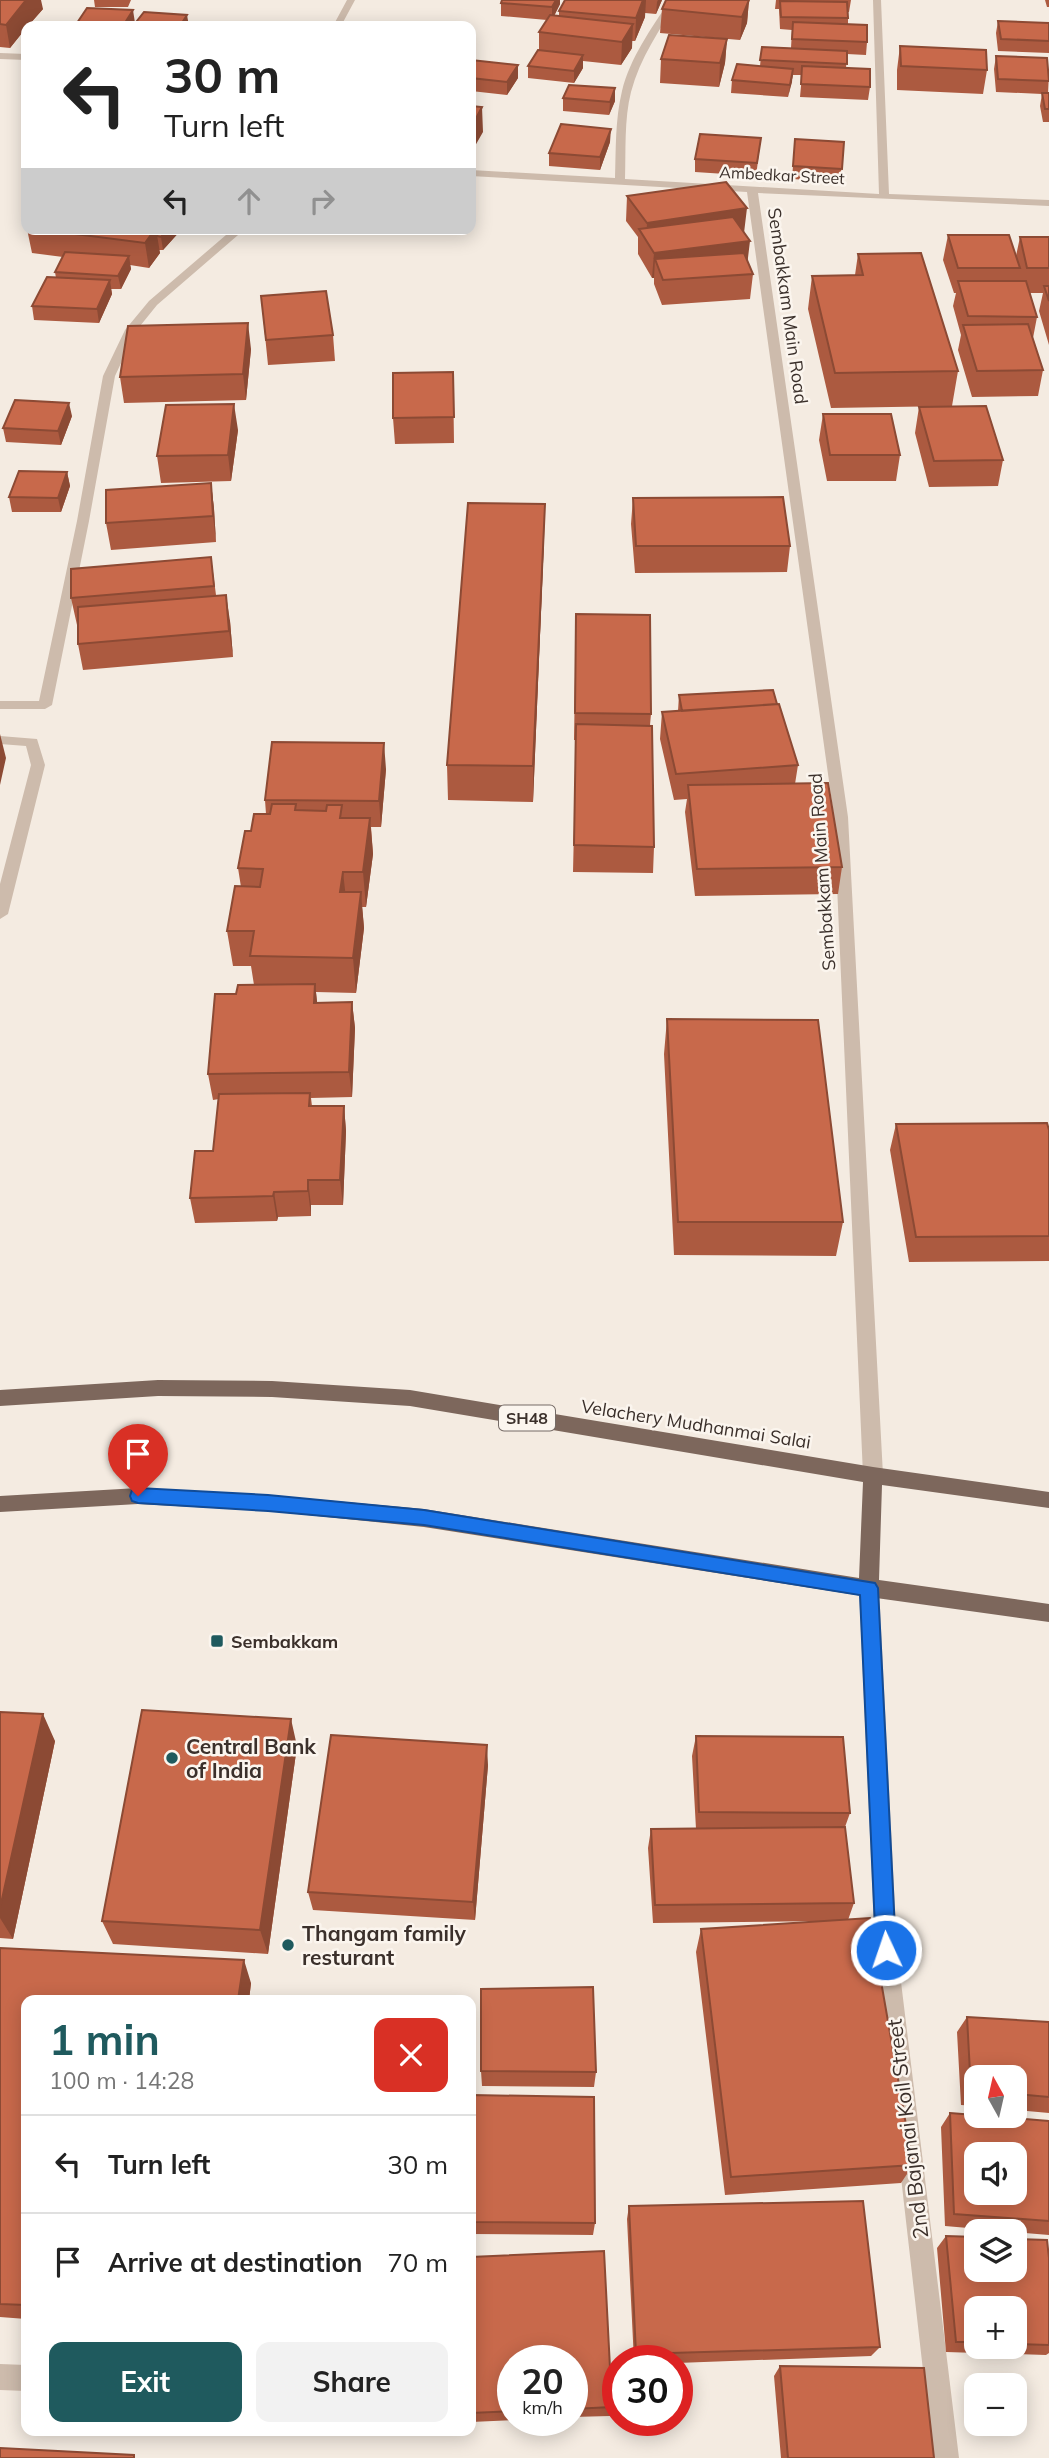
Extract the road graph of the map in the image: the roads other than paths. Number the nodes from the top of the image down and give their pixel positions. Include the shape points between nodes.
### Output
1 (351, 0) edge
2 (674, 0) edge
3 (877, 0) edge
4 (340, 21) edge
5 (0, 56) edge
6 (21, 57) edge
7 (476, 173) edge
8 (620, 182) junction
9 (752, 188) junction
10 (884, 197) junction
11 (1049, 203) edge
12 (233, 235) edge
13 (0, 705) edge
14 (0, 740) edge
15 (0, 914) edge
16 (0, 1398) edge
17 (873, 1475) junction
18 (1049, 1500) edge
19 (0, 1504) edge
20 (869, 1588) junction
21 (1049, 1613) edge
22 (0, 2376) edge
23 (21, 2378) edge
24 (946, 2458) edge

1 - 4 street
2 - 8 street via 629,82
3 - 10 street
5 - 6 street
7 - 8 street, Ambedkar Street
8 - 9 street, Ambedkar Street
9 - 10 street, Ambedkar Street
9 - 17 street, Sembakkam Main Road via 841,817
10 - 11 street, Ambedkar Street
12 - 13 street via 153,303 131,330 109,376 45,705
14 - 15 street via 32,742 38,765
16 - 17 main road, Velachery Mudhanmai Salai / SH48 via 158,1388 272,1389 410,1398
17 - 18 main road, Velachery Mudhanmai Salai / SH48
17 - 20 main road
19 - 20 main road via 138,1496 424,1518
20 - 21 main road
20 - 24 street, 2nd Bajanai Koil Street via 886,1950
22 - 23 street

